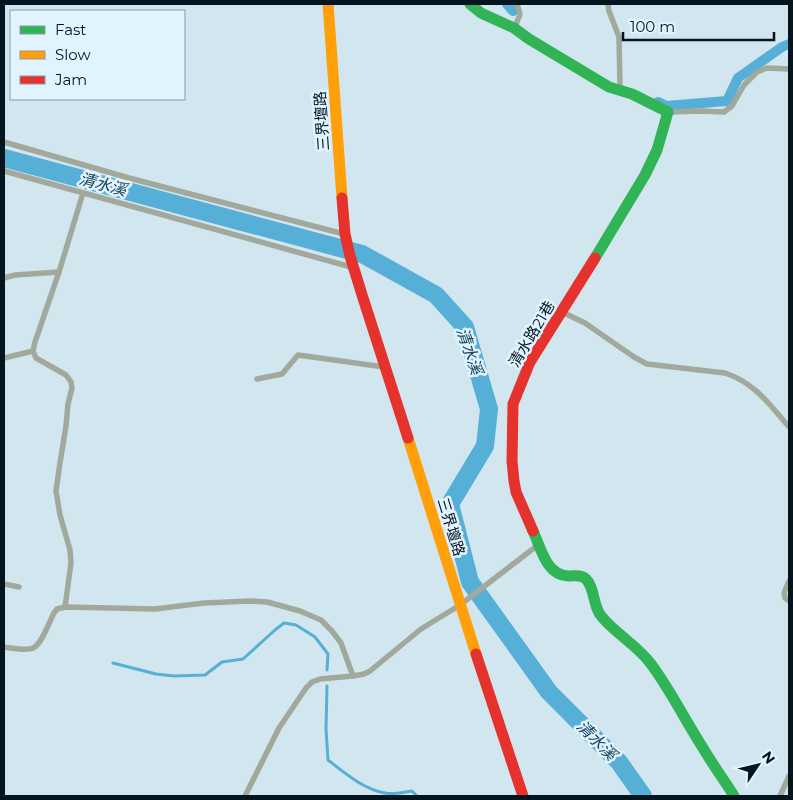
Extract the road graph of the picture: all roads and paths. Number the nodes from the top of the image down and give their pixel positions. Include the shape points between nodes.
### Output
1 (328, 4) edge
2 (470, 4) edge
3 (517, 4) edge
4 (608, 4) edge
5 (514, 28) junction
6 (789, 69) edge
7 (620, 90) junction
8 (668, 112) junction
9 (4, 142) edge
10 (4, 171) edge
11 (83, 193) junction
12 (345, 235) junction
13 (353, 267) junction
14 (59, 272) junction
15 (4, 278) edge
16 (562, 312) junction
17 (33, 351) junction
18 (4, 358) edge
19 (386, 367) junction
20 (257, 379) dead end
21 (789, 427) edge
22 (538, 545) junction
23 (789, 582) edge
24 (4, 584) edge
25 (20, 587) dead end
26 (789, 601) edge
27 (460, 605) junction
28 (66, 607) junction
29 (4, 647) edge
30 (353, 676) junction
31 (789, 776) edge
32 (245, 796) edge
33 (523, 796) edge
34 (734, 796) edge
35 (780, 796) edge

1 - 12 street, 三界壇路
2 - 5 street
3 - 5 lane via 520,14
4 - 7 lane via 619,37
5 - 7 street via 609,87
6 - 8 lane via 767,68 757,72 724,112
7 - 8 street
8 - 16 street, 清水路21巷 via 657,150 645,175
9 - 12 lane
10 - 11 lane
11 - 13 lane
11 - 14 lane
12 - 13 street, 三界壇路
13 - 19 street, 三界壇路
14 - 15 lane
14 - 17 lane
16 - 21 lane via 585,323 647,364 735,376 754,389
16 - 22 street, 清水路21巷 via 530,362 513,404 514,481
17 - 18 lane
17 - 28 lane via 36,358 72,382 56,491 70,550
19 - 20 lane via 298,355 282,374
19 - 27 street, 三界壇路
22 - 27 lane
22 - 34 street, 清水路21巷 via 554,572 586,578 600,616 636,646 650,663
23 - 26 lane via 784,593
24 - 25 lane
27 - 30 lane via 421,629 364,674
27 - 33 street, 三界壇路
28 - 29 lane via 54,612 41,640 32,649
28 - 30 lane via 155,609 204,603 267,602 321,620 341,643
30 - 32 lane via 320,679 306,688 279,728
31 - 35 lane

